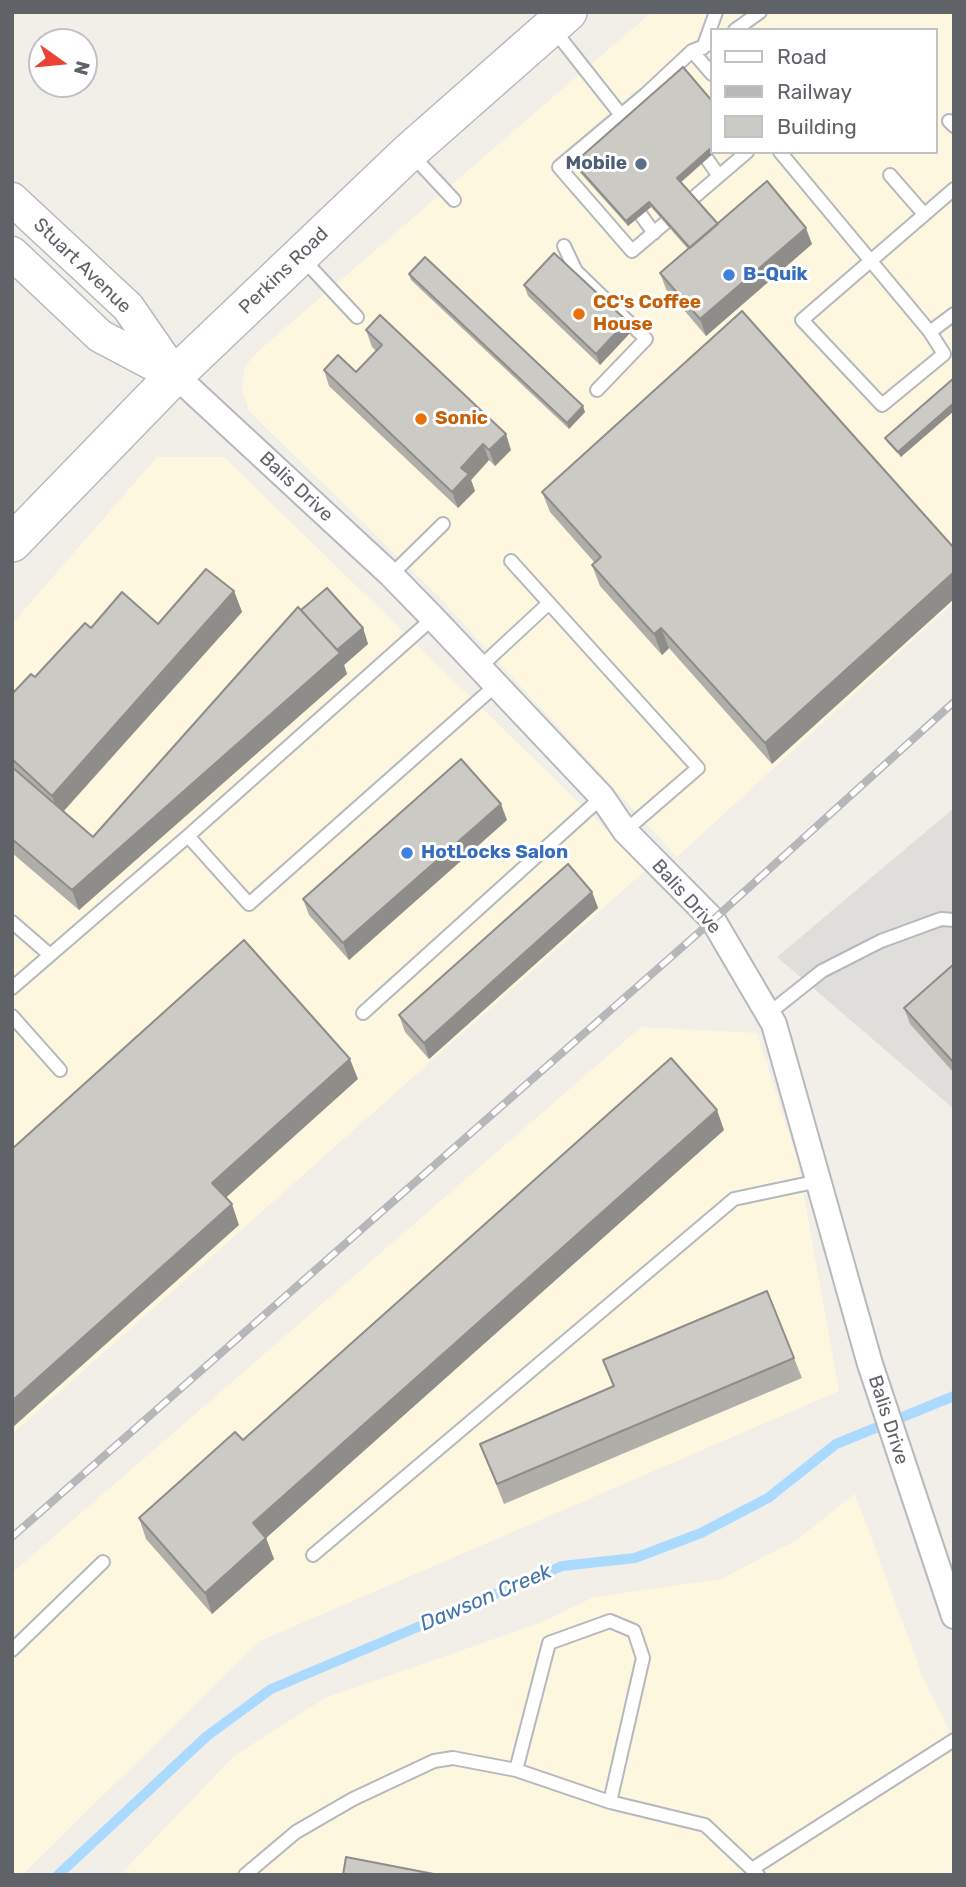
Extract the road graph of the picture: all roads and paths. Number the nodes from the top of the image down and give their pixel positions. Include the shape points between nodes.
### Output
1 (716, 12) edge
2 (560, 20) edge
3 (756, 21) edge
4 (740, 28) edge
5 (702, 47) edge
6 (710, 69) edge
7 (621, 115) junction
8 (409, 152) junction
9 (745, 154) edge
10 (782, 154) edge
11 (707, 159) edge
12 (890, 175) dead end
13 (719, 176) junction
14 (954, 189) edge
15 (692, 199) edge
16 (12, 200) edge
17 (454, 200) dead end
18 (924, 214) junction
19 (641, 215) edge
20 (665, 223) edge
21 (654, 233) junction
22 (564, 246) dead end
23 (12, 253) edge
24 (300, 256) junction
25 (870, 259) junction
26 (954, 314) edge
27 (357, 317) dead end
28 (930, 332) junction
29 (175, 375) junction
30 (597, 390) dead end
31 (443, 524) dead end
32 (12, 543) edge
33 (511, 561) dead end
34 (391, 575) junction
35 (549, 603) junction
36 (433, 618) junction
37 (487, 677) junction
38 (601, 797) junction
39 (625, 831) junction
40 (188, 836) junction
41 (954, 920) edge
42 (12, 922) edge
43 (50, 955) junction
44 (12, 988) edge
45 (363, 1013) dead end
46 (768, 1014) junction
47 (12, 1016) edge
48 (60, 1070) dead end
49 (819, 1181) junction
50 (313, 1555) dead end
51 (103, 1562) dead end
52 (954, 1616) edge
53 (12, 1650) edge
54 (954, 1740) edge
55 (516, 1770) junction
56 (610, 1802) junction
57 (755, 1872) edge
58 (245, 1875) edge

1 - 5 lane
2 - 7 lane
2 - 8 main road, Perkins Road
3 - 4 lane
5 - 6 lane
5 - 7 lane via 649,98
7 - 21 lane via 587,151 559,167 632,251
8 - 17 lane
8 - 24 main road, Perkins Road
9 - 13 lane
10 - 25 lane
11 - 13 lane
12 - 18 lane
13 - 15 lane
14 - 18 lane
16 - 29 street, Stuart Avenue via 128,307
18 - 25 lane
19 - 21 lane
20 - 21 lane
22 - 30 lane via 576,271 646,339
23 - 29 street, Stuart Avenue via 100,336
24 - 27 lane
24 - 29 main road, Perkins Road
25 - 28 lane
25 - 28 lane via 802,320 882,405 944,354
26 - 28 lane
29 - 32 main road, Perkins Road
29 - 34 street, Balis Drive
31 - 34 lane
33 - 35 lane
34 - 36 street, Balis Drive
35 - 37 lane
35 - 39 lane via 698,768
36 - 37 street, Balis Drive
36 - 40 lane
37 - 38 street, Balis Drive
37 - 40 lane via 249,904
38 - 39 street, Balis Drive
38 - 45 lane
39 - 46 street, Balis Drive via 713,920
40 - 43 lane
41 - 46 lane via 941,919 857,953 822,971
42 - 43 lane
43 - 44 lane
46 - 49 street, Balis Drive
47 - 48 lane
49 - 50 lane via 734,1199
49 - 52 street, Balis Drive via 870,1364
51 - 53 lane
54 - 57 lane
55 - 56 lane
55 - 56 lane via 549,1643 610,1621 634,1631 643,1658
55 - 58 lane via 462,1759 434,1761 353,1798 296,1832
56 - 57 lane via 705,1825

